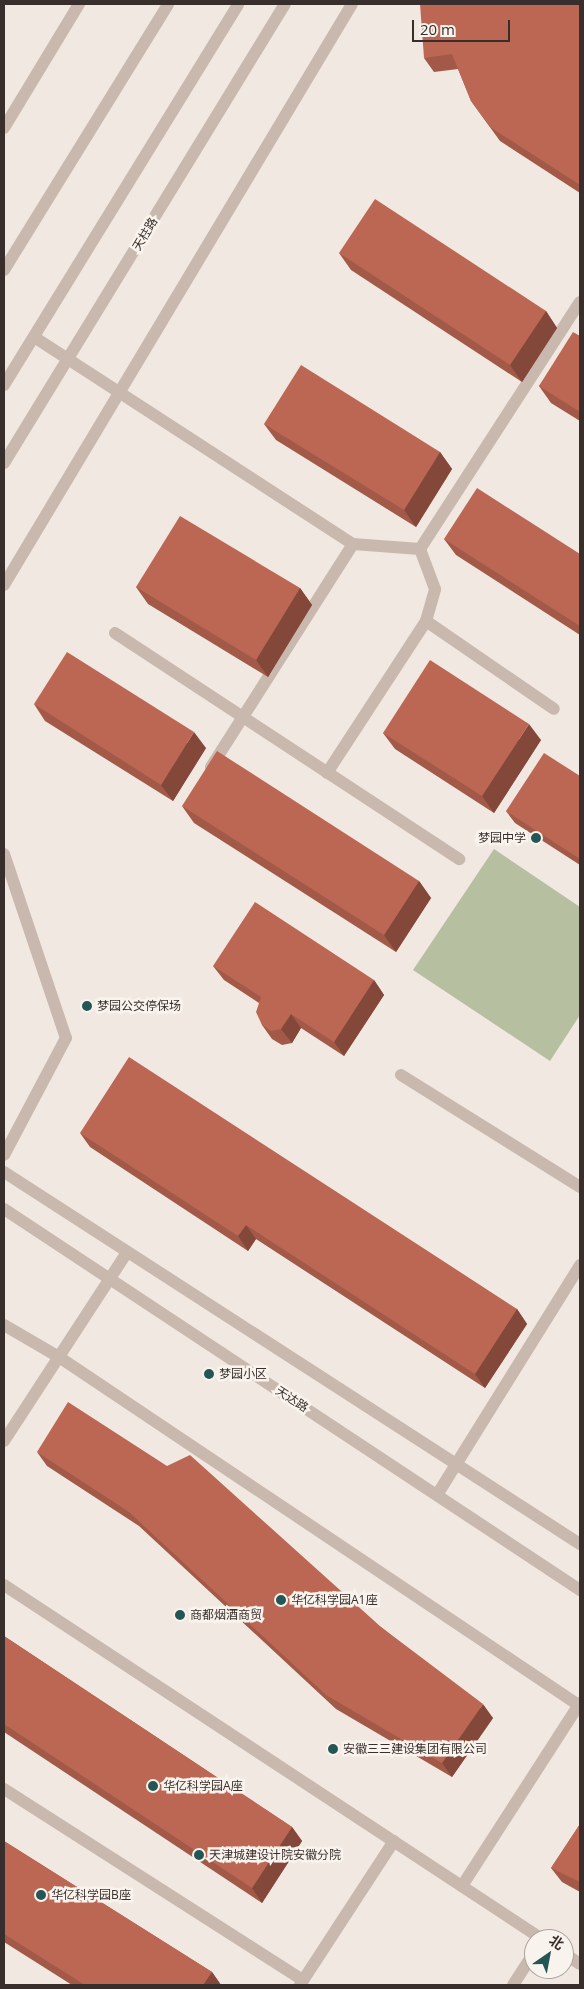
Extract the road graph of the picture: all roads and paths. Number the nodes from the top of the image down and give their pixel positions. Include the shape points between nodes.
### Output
1 (79, 4) edge
2 (168, 4) edge
3 (238, 4) edge
4 (285, 4) edge
5 (352, 4) edge
6 (4, 128) edge
7 (4, 270) edge
8 (580, 302) edge
9 (34, 337) junction
10 (69, 358) junction
11 (4, 386) edge
12 (119, 389) junction
13 (4, 463) edge
14 (353, 544) junction
15 (420, 549) junction
16 (4, 585) edge
17 (426, 621) junction
18 (115, 633) dead end
19 (554, 709) dead end
20 (243, 717) junction
21 (327, 772) junction
22 (206, 776) edge
23 (4, 854) edge
24 (459, 859) dead end
25 (401, 1075) dead end
26 (4, 1155) edge
27 (4, 1172) edge
28 (580, 1187) edge
29 (4, 1209) edge
30 (127, 1252) junction
31 (580, 1265) edge
32 (110, 1279) junction
33 (4, 1325) edge
34 (59, 1358) junction
35 (4, 1441) edge
36 (456, 1464) junction
37 (437, 1495) junction
38 (580, 1544) edge
39 (4, 1585) edge
40 (580, 1590) edge
41 (580, 1705) edge
42 (4, 1789) edge
43 (394, 1841) junction
44 (462, 1886) junction
45 (527, 1929) edge
46 (524, 1968) edge
47 (302, 1983) edge
48 (513, 1985) edge

1 - 6 street
2 - 7 street
3 - 9 street
4 - 10 street, 天柱路
5 - 12 street
8 - 15 street
9 - 10 street
9 - 11 street
10 - 12 street
10 - 13 street, 天柱路
12 - 14 street
12 - 16 street
14 - 15 street
14 - 20 street
15 - 17 street via 435,589
17 - 19 street
17 - 21 street
18 - 20 street
20 - 21 street
20 - 22 street
21 - 24 street
23 - 26 street via 66,1038
25 - 28 street
27 - 30 street
29 - 32 street, 天达路
30 - 32 street
30 - 36 street
31 - 36 street
32 - 34 street
32 - 37 street, 天达路
33 - 34 street
34 - 35 street
34 - 41 street
36 - 37 street
36 - 38 street
37 - 40 street, 天达路
39 - 43 street
41 - 44 street
42 - 47 street
43 - 44 street
43 - 47 street
44 - 45 street
46 - 48 street

